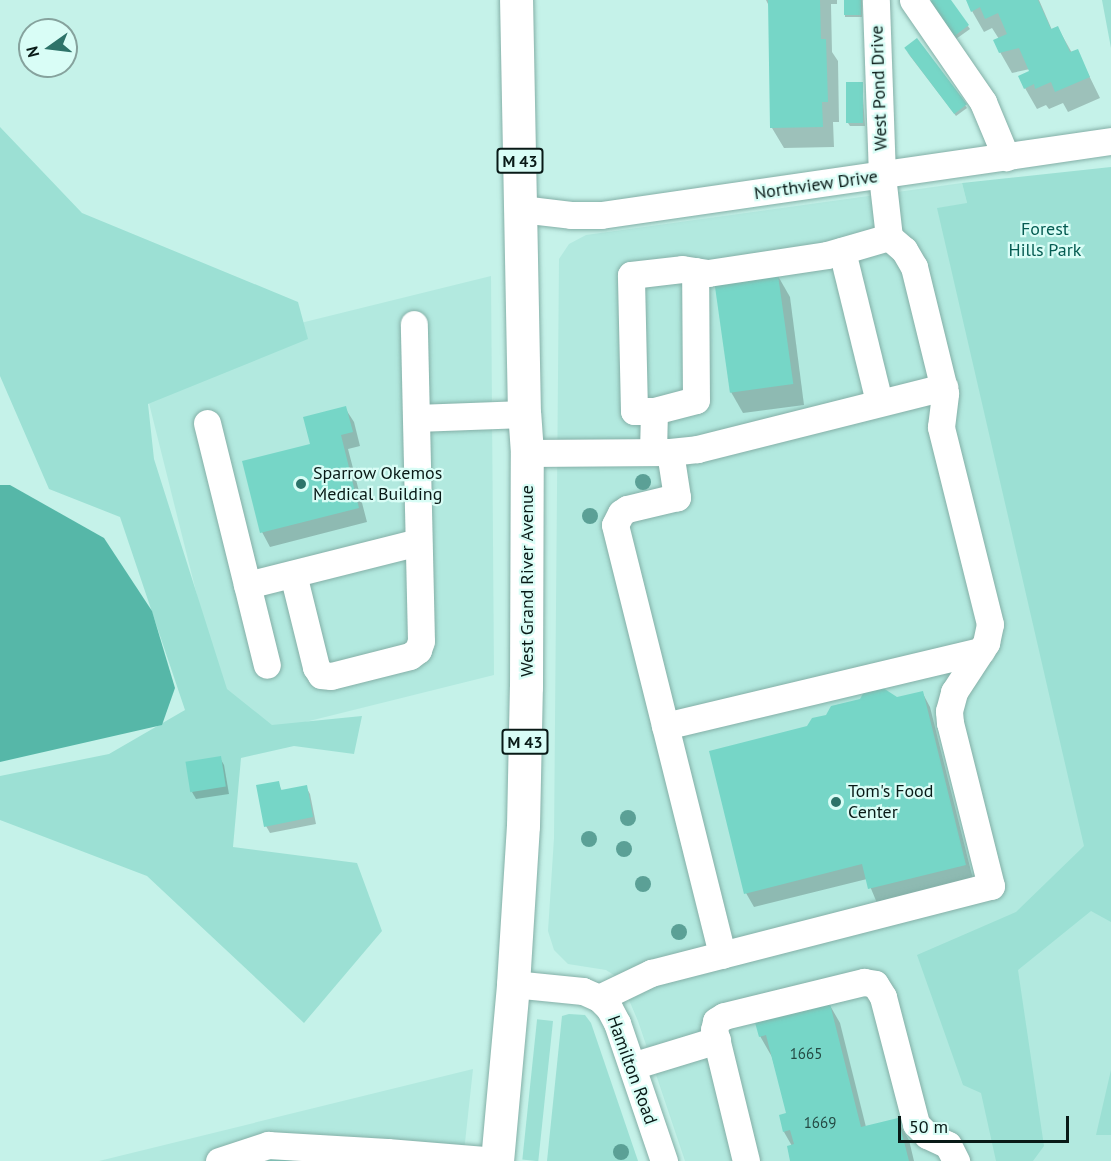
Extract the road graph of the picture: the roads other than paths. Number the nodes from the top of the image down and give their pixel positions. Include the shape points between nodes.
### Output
1 (516, 0) edge
2 (876, 0) edge
3 (913, 0) edge
4 (1111, 141) edge
5 (1006, 157) junction
6 (882, 176) junction
7 (521, 209) junction
8 (889, 237) junction
9 (842, 251) junction
10 (695, 271) junction
11 (414, 324) dead end
12 (944, 387) junction
13 (879, 402) junction
14 (654, 411) junction
15 (524, 414) junction
16 (416, 418) junction
17 (207, 423) dead end
18 (661, 452) junction
19 (527, 453) junction
20 (418, 542) junction
21 (293, 574) junction
22 (247, 585) junction
23 (981, 651) junction
24 (267, 665) dead end
25 (665, 726) junction
26 (722, 955) junction
27 (513, 984) junction
28 (599, 998) junction
29 (717, 1040) junction
30 (632, 1065) junction
31 (387, 1157) edge
32 (219, 1161) edge
33 (497, 1161) edge
34 (664, 1161) edge
35 (746, 1161) edge
36 (956, 1161) edge

1 - 7 main road, West Grand River Avenue / M 43
2 - 6 street, West Pond Drive
3 - 5 street via 983,102
4 - 5 street, Northview Drive
5 - 6 street, Northview Drive
6 - 7 street, Northview Drive via 601,215
6 - 8 street, West Pond Drive
7 - 15 main road, West Grand River Avenue / M 43
8 - 9 street
8 - 12 street via 904,250 914,267
9 - 10 street via 708,273
9 - 13 street
10 - 14 street via 696,400
10 - 14 street via 631,275 634,411
11 - 16 street
12 - 13 street
12 - 23 street via 941,427 990,624
13 - 18 street via 697,449
14 - 18 street
15 - 16 street
15 - 19 main road, West Grand River Avenue / M 43
16 - 20 street
17 - 22 street
18 - 19 street
18 - 25 street via 677,497 627,510 615,525
19 - 27 main road, West Grand River Avenue / M 43 via 525,745
20 - 21 street
20 - 21 street via 421,641 410,657 321,675
21 - 22 street
22 - 24 street
23 - 25 street
23 - 26 street via 954,692 949,711 991,886
25 - 26 street
26 - 28 street via 651,973
27 - 28 street, Hamilton Road via 583,991
27 - 33 main road, West Grand River Avenue / M 43
28 - 30 street, Hamilton Road via 614,1015
29 - 30 street
29 - 35 street
29 - 36 street via 714,1025 724,1016 864,982 875,984 883,997 916,1124 948,1144
30 - 34 street, Hamilton Road
31 - 32 street via 268,1145
31 - 33 street

